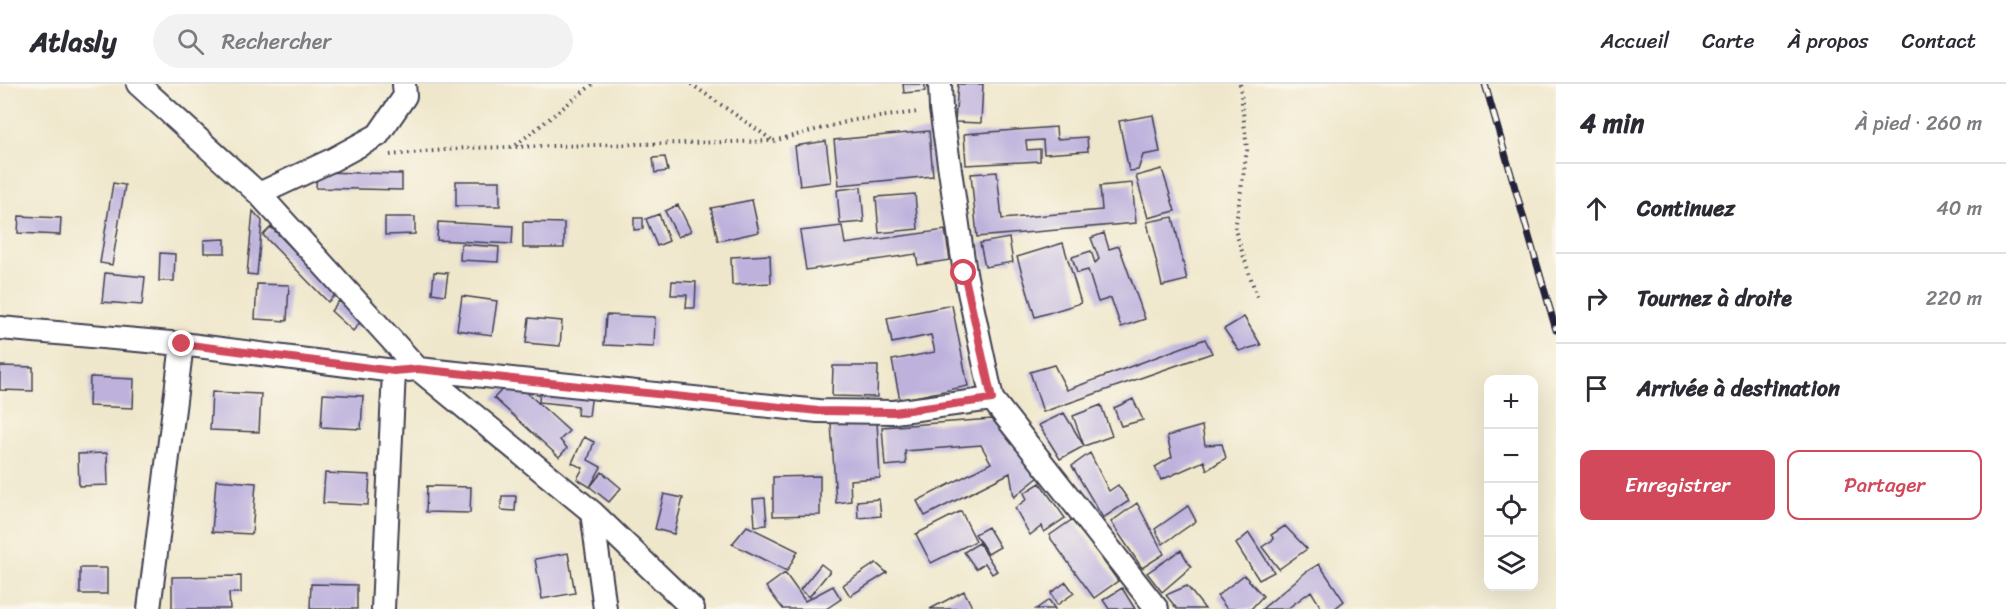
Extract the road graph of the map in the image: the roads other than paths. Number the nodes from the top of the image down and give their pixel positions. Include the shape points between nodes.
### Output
1 (138, 84) edge
2 (404, 84) edge
3 (940, 84) edge
4 (259, 194) junction
5 (0, 328) edge
6 (182, 344) junction
7 (418, 369) junction
8 (394, 371) junction
9 (992, 399) junction
10 (592, 512) junction
11 (149, 609) edge
12 (383, 609) edge
13 (605, 609) edge
14 (693, 609) edge
15 (1157, 609) edge

1 - 4 street
2 - 4 street via 405,96 378,135
3 - 9 street via 964,273
4 - 7 street
5 - 6 street
6 - 8 street
6 - 11 street
7 - 8 street
7 - 9 street via 818,411 894,412
7 - 10 street
8 - 12 street
9 - 15 street
10 - 13 street
10 - 14 street

